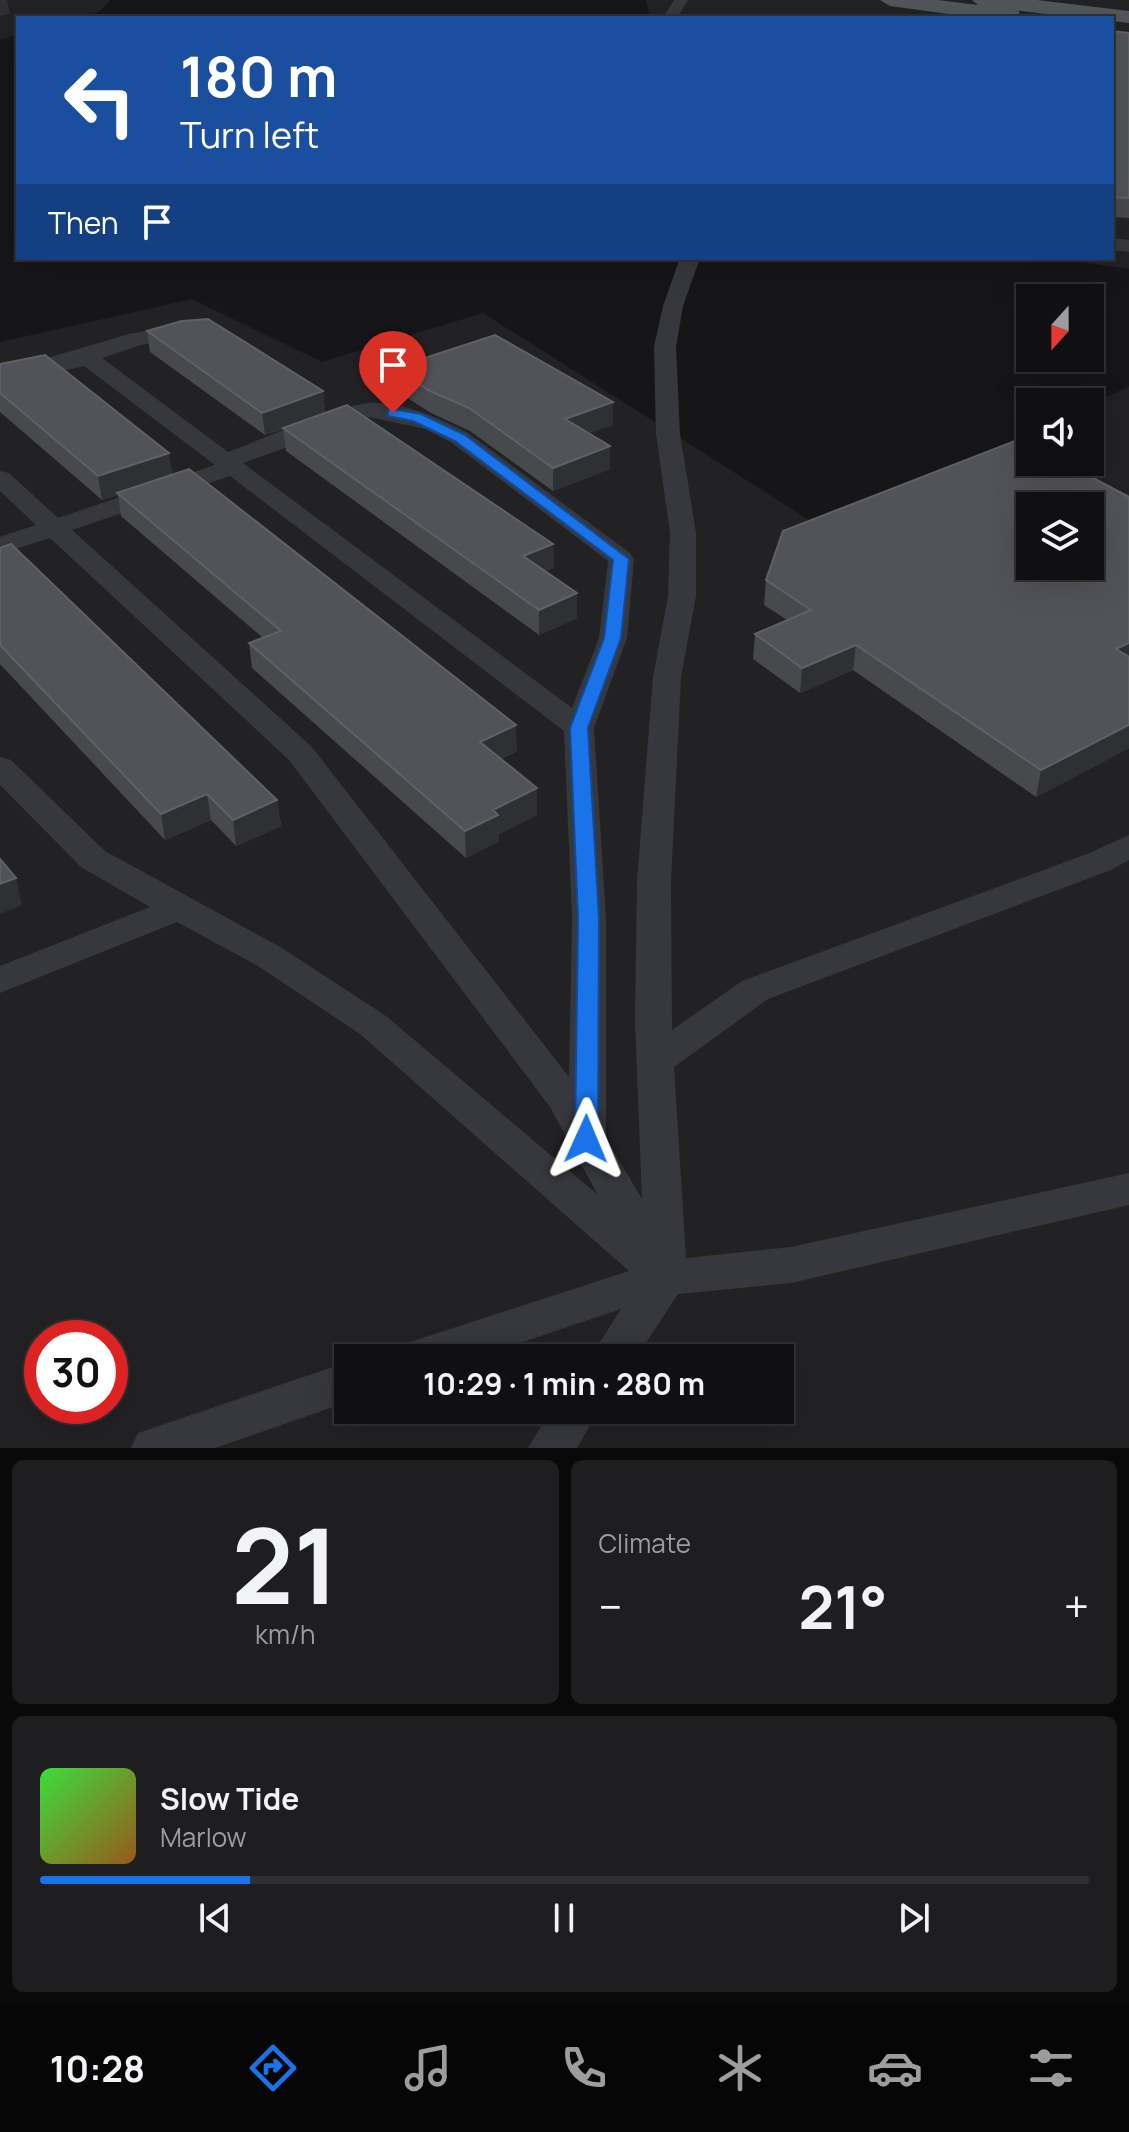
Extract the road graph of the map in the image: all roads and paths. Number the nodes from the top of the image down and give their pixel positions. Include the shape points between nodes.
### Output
1 (890, 0) edge
2 (982, 0) edge
3 (1013, 16) edge
4 (1129, 17) edge
5 (689, 260) edge
6 (207, 330) edge
7 (78, 358) junction
8 (0, 379) edge
9 (229, 464) junction
10 (0, 478) edge
11 (55, 528) junction
12 (0, 546) edge
13 (579, 728) junction
14 (0, 767) edge
15 (1129, 846) edge
16 (178, 909) junction
17 (0, 980) edge
18 (655, 1061) junction
19 (586, 1139) junction
20 (1129, 1189) edge
21 (666, 1278) junction
22 (460, 1344) edge
23 (621, 1344) edge
24 (334, 1387) edge
25 (567, 1424) edge
26 (154, 1448) edge
27 (551, 1448) edge

1 - 3 main road
2 - 4 main road
5 - 18 street via 665,347 668,434 683,533 682,596 667,677 654,882
6 - 7 street via 137,339
7 - 8 street
7 - 9 street via 91,360
9 - 11 street
9 - 13 street
9 - 13 street via 337,406 416,417 447,431 621,559 613,638
10 - 11 street
11 - 12 street
11 - 19 street via 300,753 563,1097
13 - 19 street via 589,918
14 - 16 street via 93,859
15 - 18 street via 1099,862 755,990
16 - 17 street
16 - 21 street via 270,957 373,1025
18 - 21 street
19 - 21 street
20 - 21 street via 791,1265
21 - 22 street
21 - 23 street
24 - 26 street
25 - 27 street

